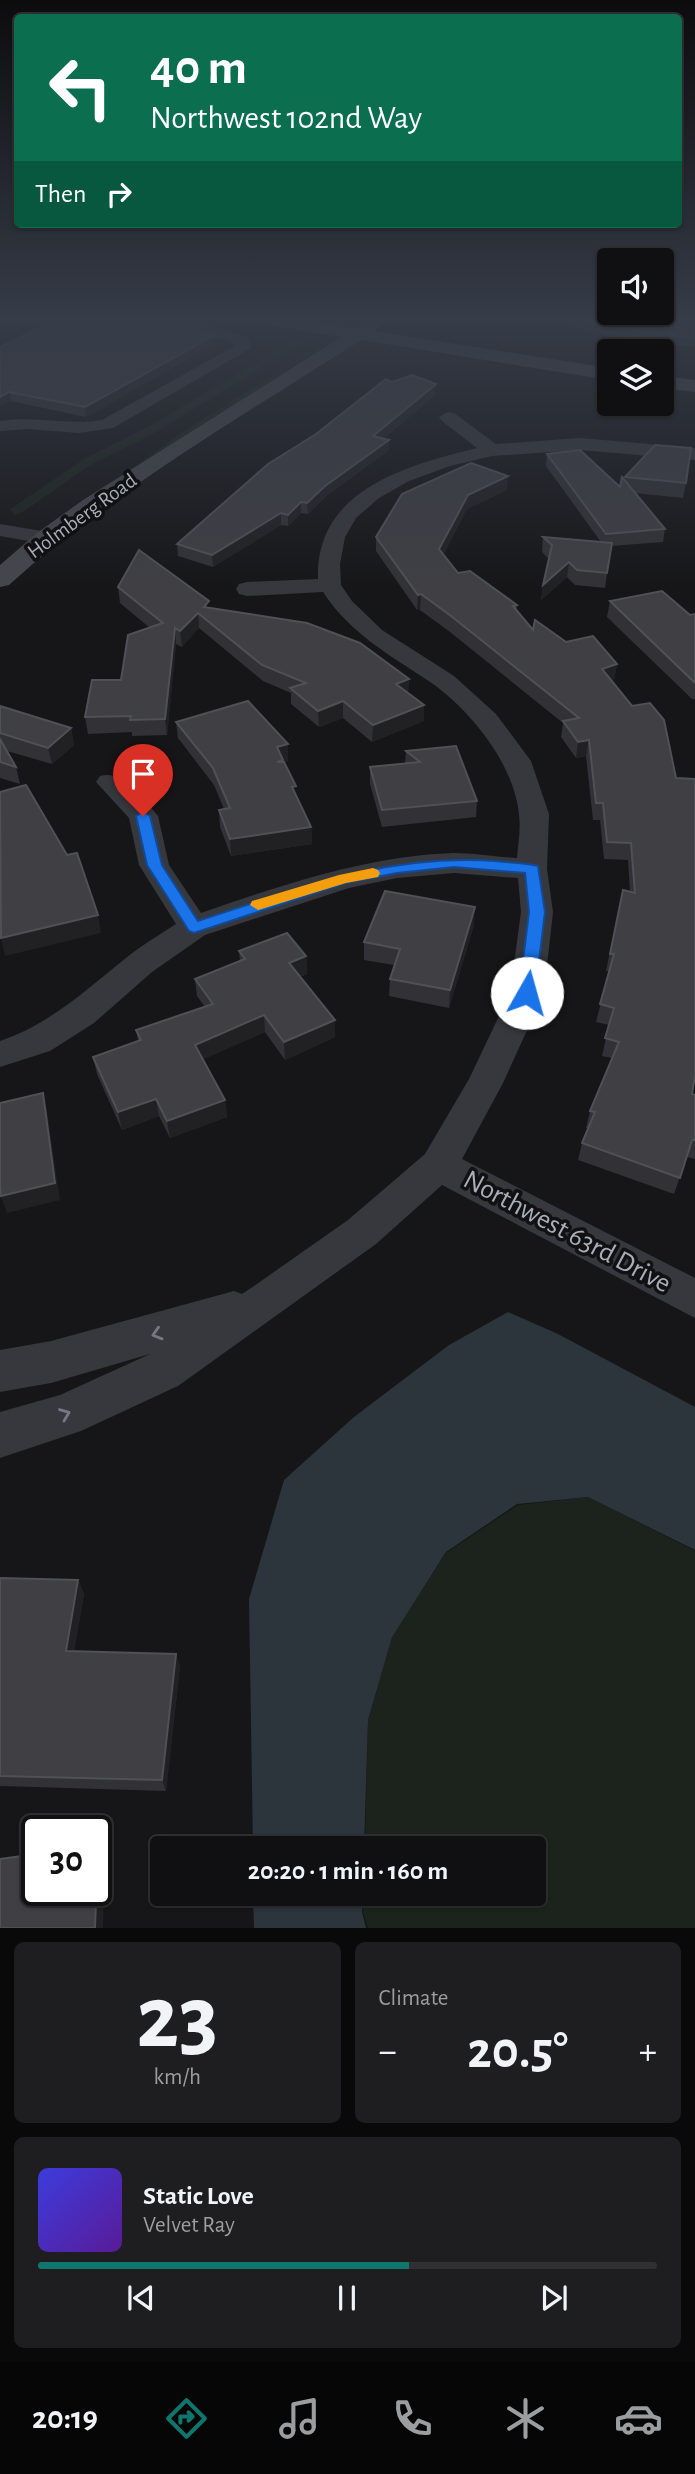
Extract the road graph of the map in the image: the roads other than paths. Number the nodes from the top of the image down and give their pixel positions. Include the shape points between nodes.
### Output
1 (134, 410) edge
2 (212, 410) edge
3 (230, 410) edge
4 (448, 417) dead end
5 (8, 418) edge
6 (492, 450) junction
7 (695, 454) edge
8 (74, 492) dead end
9 (43, 513) dead end
10 (46, 538) junction
11 (4, 539) edge
12 (29, 554) junction
13 (0, 579) edge
14 (330, 585) junction
15 (247, 589) dead end
16 (110, 782) dead end
17 (532, 869) junction
18 (194, 927) junction
19 (0, 1055) edge
20 (439, 1165) junction
21 (695, 1298) edge
22 (269, 1299) junction
23 (0, 1371) edge
24 (0, 1435) edge

1 - 5 street via 107,425 88,429
2 - 8 street, Holmberg Road
3 - 10 street, Holmberg Road
4 - 6 street
6 - 7 street via 580,444
6 - 14 street via 402,477 372,494 348,514 334,537
9 - 11 street, Holmberg Road
10 - 11 street
10 - 12 street, Holmberg Road
11 - 12 street
12 - 13 street, Holmberg Road
14 - 15 street
14 - 17 street via 374,635 444,681 487,720 517,761 534,814
16 - 18 street via 143,816 154,865
17 - 18 street via 454,863 397,869 344,879
17 - 20 street via 537,912 527,993 485,1083
18 - 19 street via 140,964 82,1014 37,1042
20 - 21 street, Northwest 63rd Drive
20 - 22 street via 362,1232
22 -> 23 street via 149,1336
24 -> 22 street via 65,1416 162,1371

